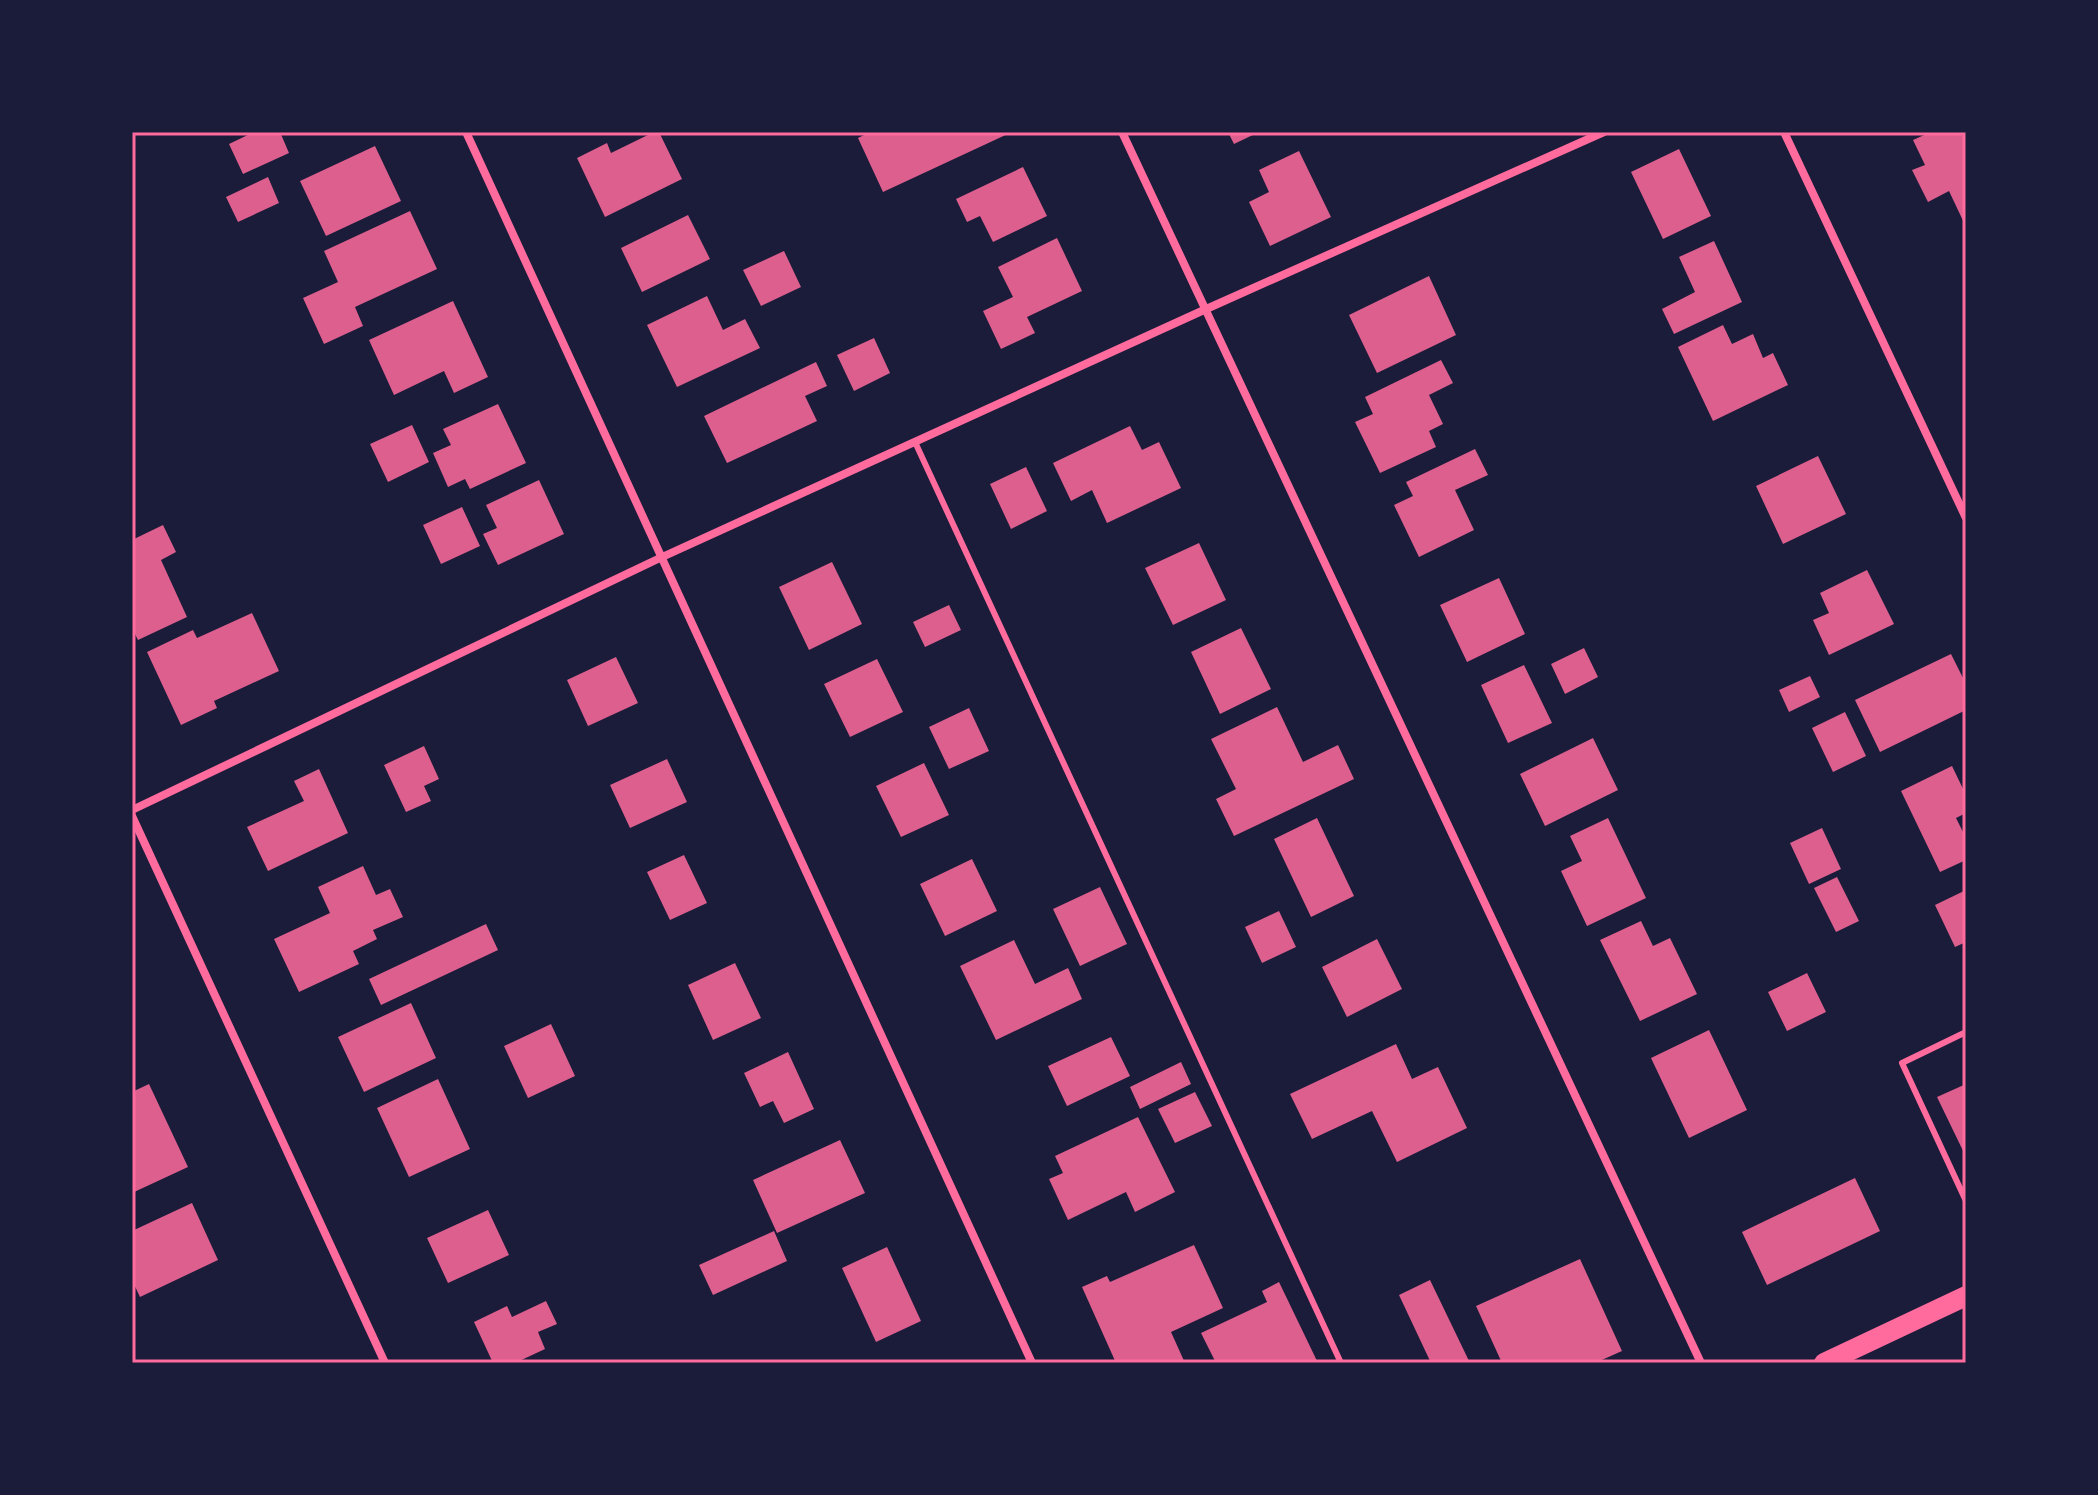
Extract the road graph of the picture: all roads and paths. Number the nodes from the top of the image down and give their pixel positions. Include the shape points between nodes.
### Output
1 (466, 132) edge
2 (1122, 132) edge
3 (1604, 132) edge
4 (1784, 132) edge
5 (1204, 310) junction
6 (915, 442) junction
7 (1966, 518) edge
8 (660, 558) junction
9 (132, 810) edge
10 (132, 816) edge
11 (1966, 1032) edge
12 (1966, 1177) edge
13 (1957, 1181) junction
14 (1966, 1201) edge
15 (1966, 1296) edge
16 (385, 1363) edge
17 (1032, 1363) edge
18 (1341, 1363) edge
19 (1701, 1363) edge
20 (1824, 1363) edge

1 - 8 street
2 - 5 street
3 - 5 street
4 - 7 street
5 - 6 street
5 - 19 street
6 - 8 street
6 - 18 lane
8 - 9 street
8 - 17 street
10 - 16 street
11 - 13 lane via 1902,1063
12 - 13 lane
13 - 14 lane
15 - 20 main road

